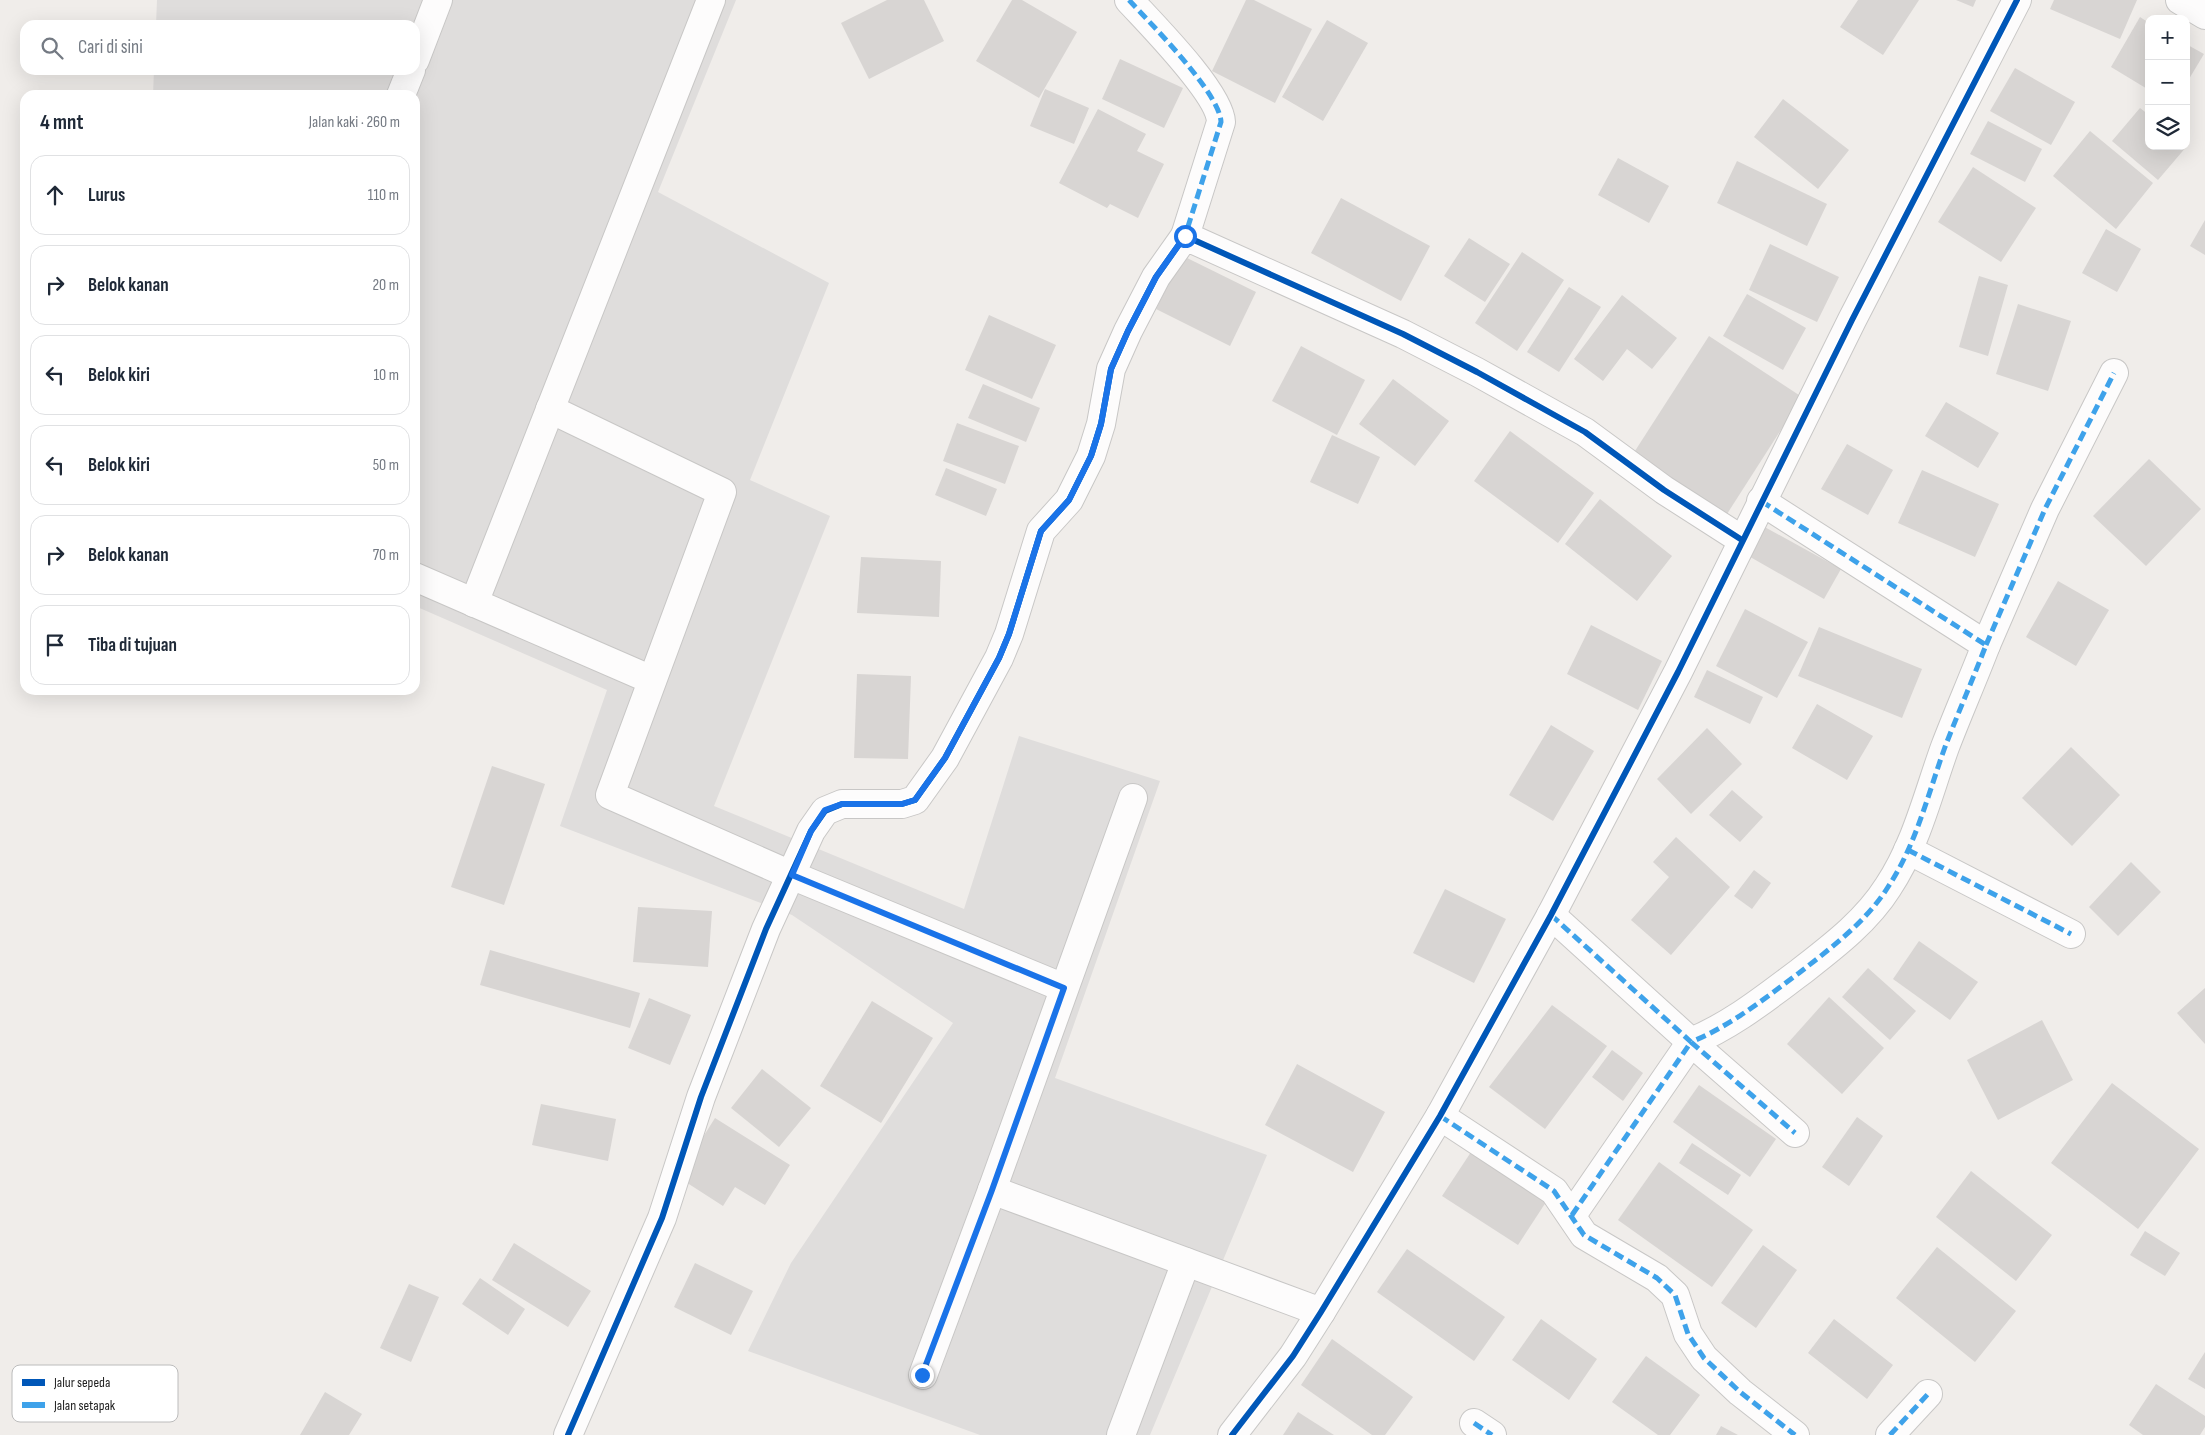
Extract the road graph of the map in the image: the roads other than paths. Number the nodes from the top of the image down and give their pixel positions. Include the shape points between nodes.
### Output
1 (438, 0) edge
2 (711, 0) edge
3 (1130, 0) edge
4 (2017, 0) edge
5 (2180, 0) edge
6 (2205, 15) edge
7 (420, 47) edge
8 (409, 75) edge
9 (403, 90) edge
10 (1185, 236) junction
11 (2114, 373) dead end
12 (550, 409) junction
13 (1761, 501) junction
14 (1742, 540) junction
15 (420, 579) edge
16 (474, 603) junction
17 (1986, 645) junction
18 (652, 680) junction
19 (1132, 798) dead end
20 (1908, 850) junction
21 (792, 875) junction
22 (1551, 915) junction
23 (2071, 934) dead end
24 (1064, 988) junction
25 (1691, 1042) junction
26 (1440, 1116) junction
27 (1795, 1134) dead end
28 (992, 1190) junction
29 (1572, 1215) junction
30 (1186, 1262) junction
31 (1321, 1312) junction
32 (922, 1375) dead end
33 (1928, 1394) dead end
34 (568, 1435) edge
35 (1121, 1435) edge
36 (1232, 1435) edge
37 (1795, 1435) edge
38 (1890, 1435) edge

1 - 7 street
2 - 12 street
3 - 10 street via 1194,72 1220,113 1221,122
4 - 13 street
5 - 6 street
8 - 9 street
10 - 14 street via 1403,334 1477,372 1585,432 1664,490
10 - 21 street via 1156,277 1128,331 1111,369 1101,424 1091,456 1069,500 1041,531 999,658 945,758 915,800 902,804 842,804 825,810 811,831
11 - 17 street via 2046,509
12 - 16 street
12 - 18 street via 722,492
13 - 14 street
13 - 17 street
14 - 22 street via 1678,672
15 - 16 street
16 - 18 street
17 - 20 street
18 - 21 street via 610,795
19 - 24 street
20 - 23 street
20 - 25 street via 1888,887 1861,920 1827,951 1742,1017
21 - 24 street
21 - 34 street via 766,929 701,1097 662,1218
22 - 25 street
22 - 26 street
24 - 28 street
25 - 27 street
25 - 29 street
26 - 29 street via 1554,1191
26 - 31 street
28 - 30 street
28 - 32 street
29 - 37 street via 1584,1235 1657,1278 1675,1295 1688,1334 1704,1358 1740,1392
30 - 31 street
30 - 35 street
31 - 36 street via 1293,1356
33 - 38 street

